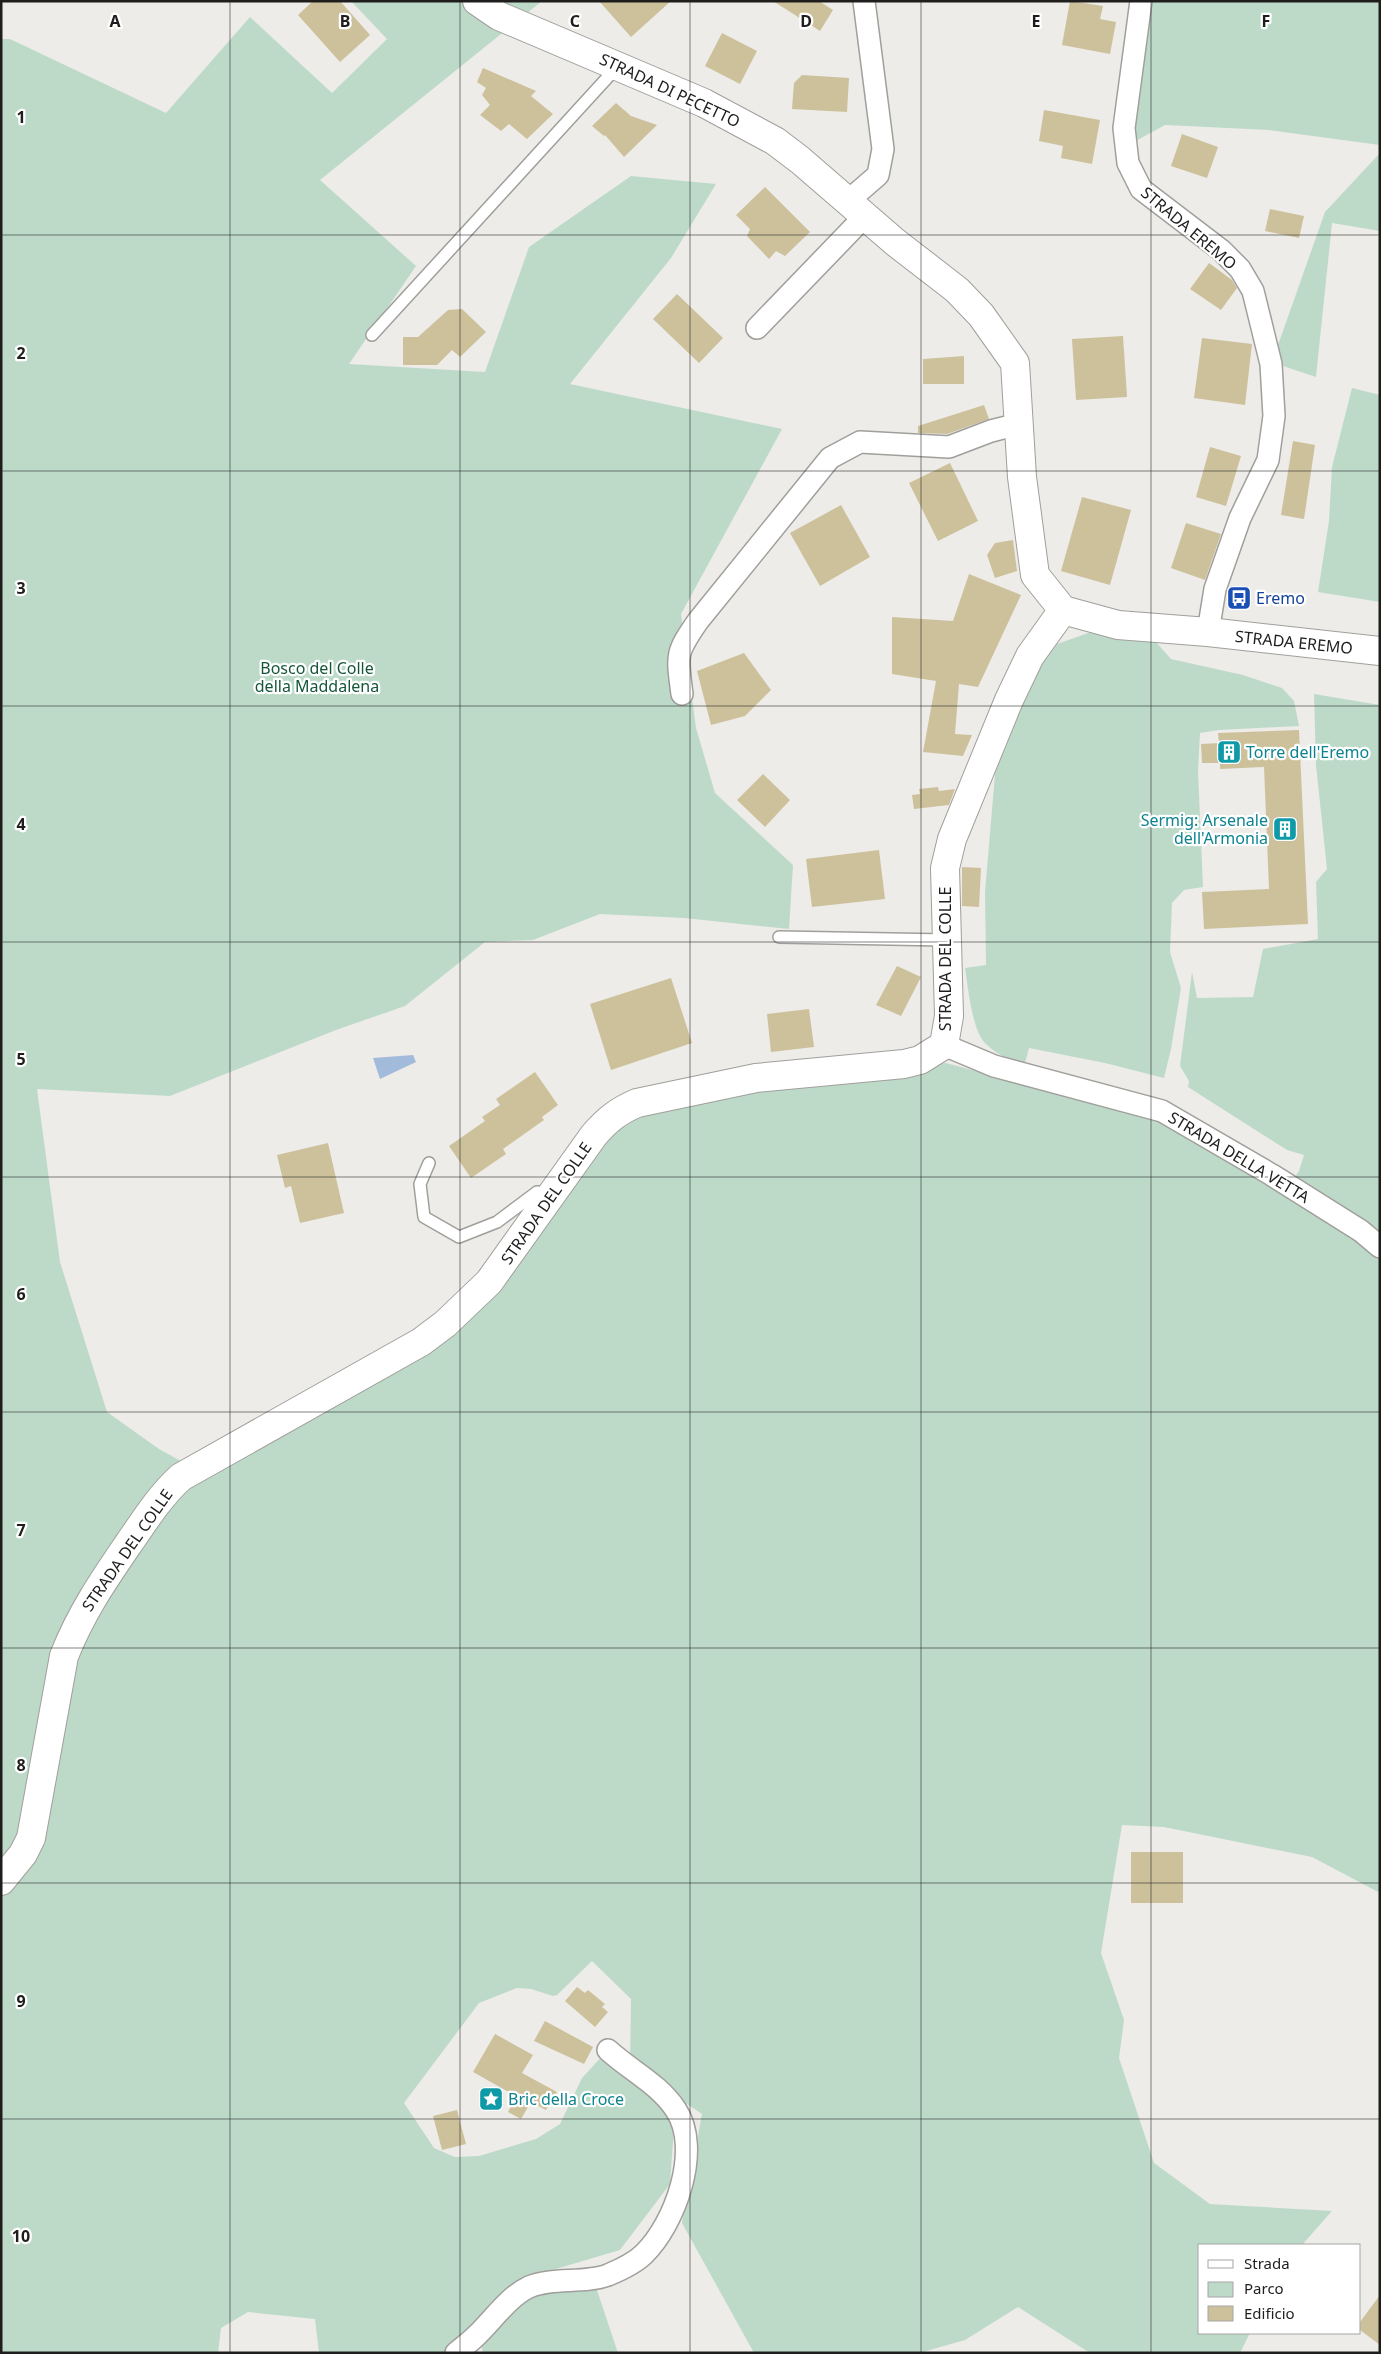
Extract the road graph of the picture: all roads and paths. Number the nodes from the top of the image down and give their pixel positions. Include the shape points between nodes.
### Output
1 (477, 1) edge
2 (864, 1) edge
3 (1140, 1) edge
4 (619, 65) junction
5 (857, 209) junction
6 (757, 328) dead end
7 (372, 335) dead end
8 (1019, 424) junction
9 (1063, 610) junction
10 (1208, 632) junction
11 (1380, 651) edge
12 (682, 694) dead end
13 (779, 937) dead end
14 (946, 940) junction
15 (944, 1045) junction
16 (429, 1163) dead end
17 (553, 1194) junction
18 (1380, 1247) edge
19 (1, 1881) edge
20 (608, 2050) dead end
21 (456, 2353) edge

1 - 4 street, STRADA DI PECETTO via 499,16
2 - 5 street via 883,149 878,175
3 - 10 street, STRADA EREMO via 1124,128 1128,163 1141,189 1221,250 1240,269 1253,291 1271,364 1274,416 1268,460 1240,518 1215,589
4 - 5 street, STRADA DI PECETTO via 704,103 775,141
4 - 7 lane
5 - 6 street
5 - 8 street, STRADA DI PECETTO via 957,290 981,315 1015,363
8 - 9 street via 1022,477 1035,575
8 - 12 street via 949,447 860,442 830,458 682,644 678,653
9 - 10 street, STRADA EREMO via 1118,625
9 - 14 street, STRADA DEL COLLE via 1030,656 952,839 945,868
10 - 11 street, STRADA EREMO
13 - 14 lane
14 - 15 street, STRADA DEL COLLE via 949,1016
15 - 17 street, STRADA DEL COLLE via 920,1060 904,1064 756,1078 637,1103 608,1118
15 - 18 street, STRADA DELLA VETTA via 994,1066 1162,1111 1362,1231
16 - 17 lane via 420,1184 424,1217 459,1237 497,1222 537,1192
17 - 19 street, STRADA DEL COLLE via 489,1282 446,1324 421,1342 181,1477 169,1488 89,1601 74,1630 64,1656 30,1838 12,1870
20 - 21 street via 658,2088 678,2112 686,2147 686,2164 673,2208 655,2243 643,2256 608,2275 530,2287 506,2305

